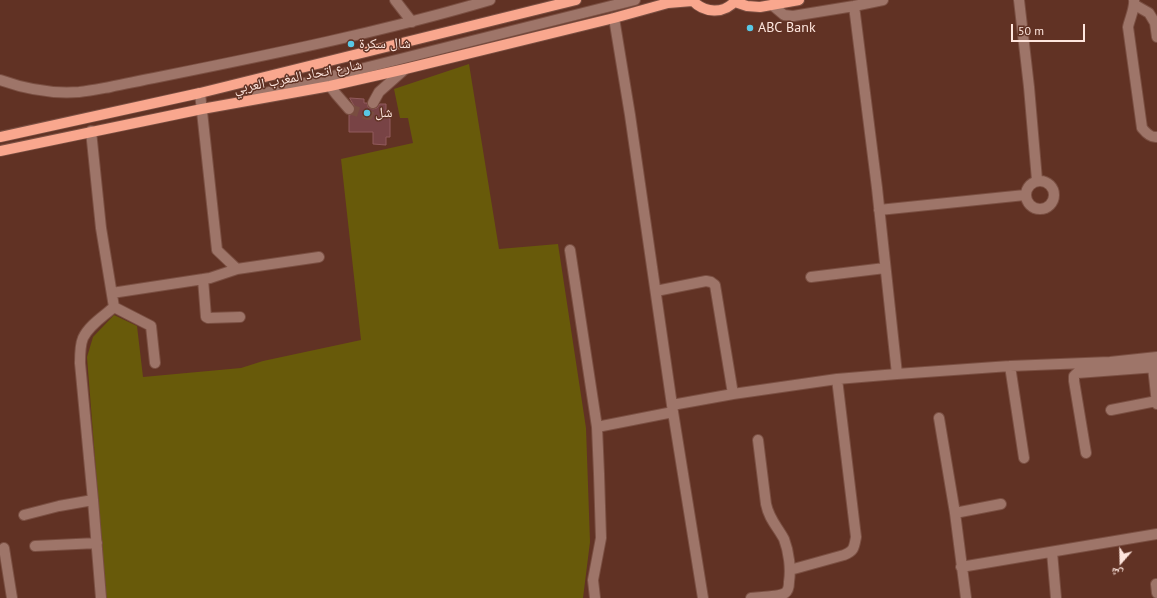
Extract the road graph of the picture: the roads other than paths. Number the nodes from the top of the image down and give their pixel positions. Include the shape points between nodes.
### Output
1 (395, 0) edge
2 (490, 0) edge
3 (576, 0) edge
4 (635, 0) edge
5 (692, 0) edge
6 (799, 0) edge
7 (883, 0) edge
8 (1019, 0) edge
9 (736, 1) edge
10 (1134, 3) edge
11 (772, 4) junction
12 (854, 6) junction
13 (614, 18) junction
14 (412, 22) junction
15 (1157, 37) edge
16 (405, 69) junction
17 (0, 80) edge
18 (330, 86) junction
19 (200, 93) junction
20 (373, 103) tunnel mouth
21 (202, 109) junction
22 (349, 109) tunnel mouth
23 (91, 132) junction
24 (0, 137) edge
25 (1157, 137) edge
26 (0, 151) edge
27 (1037, 180) junction
28 (1025, 195) junction
29 (879, 210) junction
30 (570, 250) dead end
31 (319, 257) dead end
32 (885, 268) junction
33 (238, 269) junction
34 (811, 276) dead end
35 (203, 279) junction
36 (656, 291) junction
37 (112, 293) junction
38 (114, 307) junction
39 (240, 317) dead end
40 (1157, 357) edge
41 (155, 363) dead end
42 (1010, 366) junction
43 (1155, 367) edge
44 (897, 374) junction
45 (837, 379) junction
46 (733, 394) junction
47 (1157, 401) edge
48 (1157, 404) edge
49 (673, 409) junction
50 (1111, 410) dead end
51 (939, 418) dead end
52 (596, 428) junction
53 (758, 440) dead end
54 (1086, 453) dead end
55 (1024, 458) dead end
56 (93, 500) junction
57 (1001, 504) dead end
58 (955, 513) junction
59 (24, 515) dead end
60 (1157, 534) edge
61 (97, 543) junction
62 (35, 546) dead end
63 (4, 548) dead end
64 (1052, 552) junction
65 (962, 567) junction
66 (790, 570) junction
67 (12, 598) edge
68 (101, 598) edge
69 (595, 598) edge
70 (703, 598) edge
71 (751, 598) edge
72 (965, 598) edge
73 (1056, 598) edge

1 - 14 street
2 - 14 street
3 - 19 main road, شارع اتحاد المغرب العربي
4 - 21 street
5 - 9 main road via 702,8 713,11 725,8
5 - 13 main road, شارع اتحاد المغرب العربي via 668,3
6 - 11 main road
7 - 12 street
8 - 27 street
9 - 11 main road via 747,6 760,7
10 - 15 street via 1149,13 1155,23
10 - 25 street via 1128,27 1142,128 1147,134
11 - 12 street via 784,15 792,16
12 - 29 street
13 - 16 main road, شارع اتحاد المغرب العربي
13 - 36 street
14 - 17 street via 309,46 78,92 47,91
16 - 18 main road, شارع اتحاد المغرب العربي
16 - 20 street via 379,92
18 - 21 main road, شارع اتحاد المغرب العربي
18 - 22 street
19 - 21 street
19 - 24 main road, شارع اتحاد المغرب العربي
21 - 23 main road, شارع اتحاد المغرب العربي
21 - 33 street via 218,250
23 - 26 main road, شارع اتحاد المغرب العربي
23 - 37 street
27 - 28 street via 1028,186
27 - 28 street via 1047,182 1054,191 1053,201 1049,206 1034,208 1029,205
28 - 29 street
29 - 32 street
30 - 52 street
31 - 33 street
32 - 34 street
32 - 44 street
33 - 35 street
35 - 37 street
35 - 39 street via 206,317
36 - 46 street via 706,281 716,285
36 - 49 street
37 - 38 street
38 - 41 street via 151,326
38 - 56 street via 89,329 82,339 80,351
40 - 42 street via 1110,362
42 - 44 street
42 - 55 street
43 - 47 street
43 - 54 street via 1077,373 1074,376
44 - 45 street
45 - 46 street
45 - 66 street via 855,546 851,552 844,555
46 - 49 street
47 - 48 street
47 - 50 street
49 - 52 street
49 - 70 street
51 - 58 street
52 - 69 street via 601,538 593,580
53 - 66 street via 768,513 784,540
56 - 59 street
56 - 61 street
57 - 58 street
58 - 65 street
60 - 64 street
61 - 62 street
61 - 68 street
63 - 67 street
64 - 65 street
64 - 73 street
65 - 72 street
66 - 71 street via 788,590 785,593

